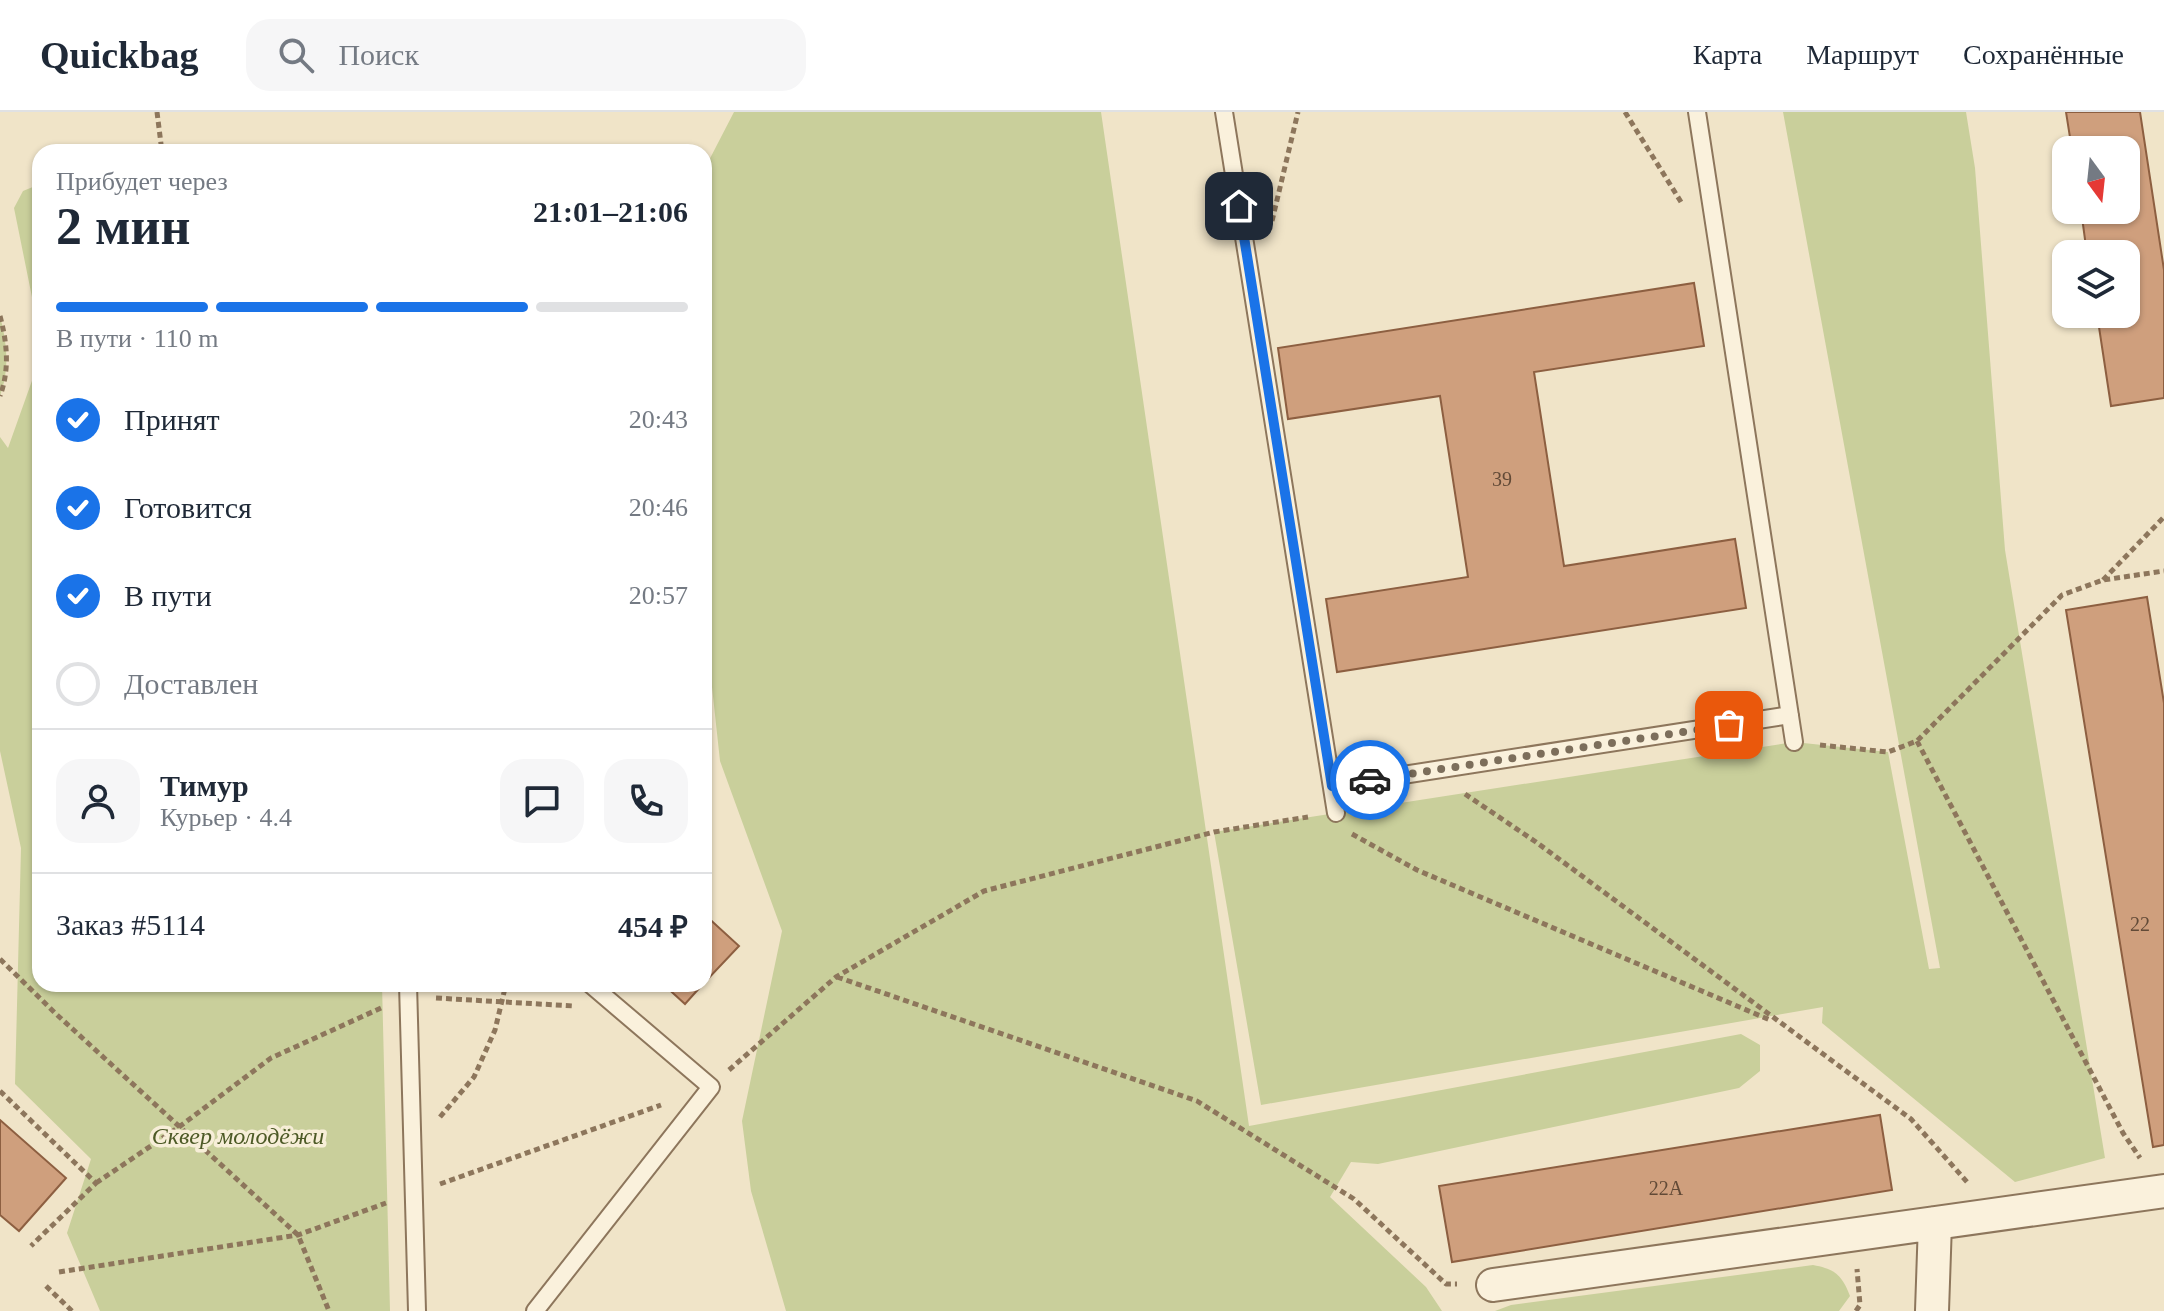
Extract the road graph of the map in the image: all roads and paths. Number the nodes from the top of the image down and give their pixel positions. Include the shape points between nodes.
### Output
1 (157, 112) edge
2 (1224, 112) edge
3 (1298, 112) edge
4 (1625, 112) edge
5 (1697, 112) edge
6 (161, 144) edge
7 (1681, 202) dead end
8 (1270, 227) dead end
9 (0, 316) edge
10 (0, 396) edge
11 (2164, 517) edge
12 (2103, 580) dead end
13 (1790, 715) junction
14 (1917, 741) dead end
15 (1794, 742) dead end
16 (1332, 786) junction
17 (1465, 793) dead end
18 (1336, 813) dead end
19 (1348, 831) dead end
20 (1214, 832) dead end
21 (0, 959) edge
22 (836, 977) junction
23 (32, 989) edge
24 (35, 992) edge
25 (404, 992) edge
26 (408, 992) edge
27 (424, 992) edge
28 (504, 992) edge
29 (599, 992) edge
30 (502, 1002) junction
31 (619, 1009) junction
32 (1778, 1023) junction
33 (711, 1087) junction
34 (0, 1091) edge
35 (179, 1127) junction
36 (411, 1152) junction
37 (96, 1183) junction
38 (2164, 1191) edge
39 (1996, 1215) junction
40 (1935, 1223) junction
41 (31, 1246) dead end
42 (1493, 1285) joint
43 (46, 1286) dead end
44 (72, 1311) edge
45 (329, 1311) edge
46 (417, 1311) edge
47 (535, 1311) edge
48 (1932, 1311) edge

1 - 6 path
2 - 16 lane
3 - 8 path
4 - 7 path
5 - 13 lane
9 - 10 path via 7,365
11 - 12 path
13 - 15 lane
13 - 16 lane
14 - 38 path via 2123,1133
16 - 18 lane
17 - 32 path
19 - 32 path via 1417,870
20 - 22 path via 984,891
21 - 23 path
22 - 33 path
22 - 42 path via 1197,1101 1354,1199 1446,1284
24 - 35 path
25 - 35 path via 271,1058
26 - 36 lane
27 - 30 path
28 - 30 path
29 - 31 lane
30 - 31 path
30 - 36 path via 474,1077
31 - 33 lane
32 - 39 path via 1911,1119
33 - 47 lane
34 - 37 path
35 - 37 path
35 - 45 path via 298,1235
36 - 46 lane
37 - 41 path
38 - 39 street
39 - 40 street
40 - 42 street
40 - 48 street
43 - 44 path

